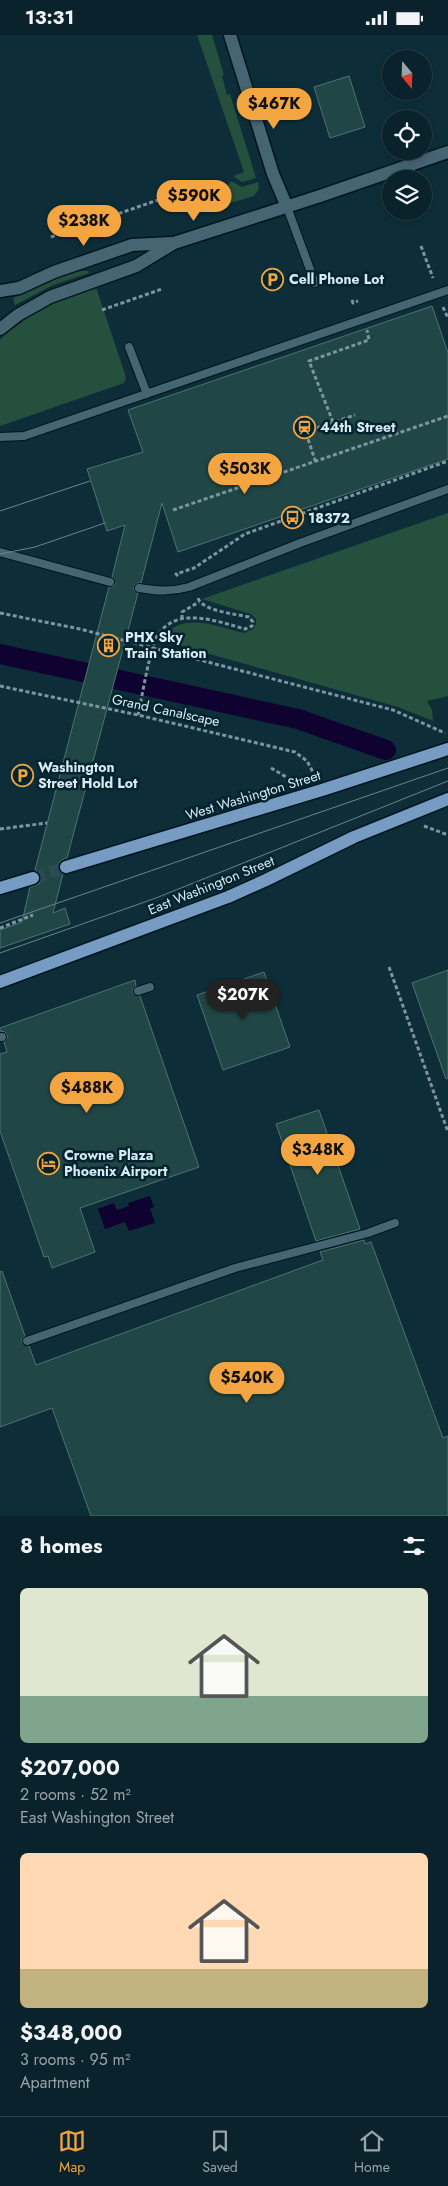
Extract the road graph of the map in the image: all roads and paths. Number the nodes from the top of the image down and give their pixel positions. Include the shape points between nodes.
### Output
1 (230, 35) edge
2 (448, 152) edge
3 (207, 183) dead end
4 (287, 207) junction
5 (51, 237) dead end
6 (174, 243) junction
7 (421, 246) dead end
8 (433, 278) dead end
9 (315, 283) dead end
10 (162, 289) dead end
11 (448, 290) edge
12 (0, 291) edge
13 (352, 300) dead end
14 (358, 301) dead end
15 (443, 307) dead end
16 (102, 310) dead end
17 (448, 318) edge
18 (0, 329) edge
19 (366, 329) dead end
20 (129, 347) dead end
21 (147, 393) junction
22 (355, 415) dead end
23 (448, 417) edge
24 (333, 422) junction
25 (304, 427) dead end
26 (311, 430) dead end
27 (0, 437) edge
28 (448, 461) edge
29 (316, 463) junction
30 (448, 489) edge
31 (173, 510) dead end
32 (0, 552) edge
33 (179, 577) dead end
34 (110, 582) dead end
35 (139, 588) dead end
36 (0, 613) edge
37 (182, 619) junction
38 (153, 650) junction
39 (0, 686) edge
40 (138, 715) junction
41 (448, 733) edge
42 (448, 749) edge
43 (271, 768) dead end
44 (448, 799) edge
45 (47, 823) dead end
46 (424, 826) dead end
47 (0, 829) edge
48 (448, 835) edge
49 (66, 867) tunnel mouth
50 (33, 878) tunnel mouth
51 (0, 888) edge
52 (33, 915) dead end
53 (0, 928) edge
54 (389, 967) dead end
55 (0, 983) edge
56 (150, 987) dead end
57 (138, 991) dead end
58 (448, 1132) edge
59 (395, 1223) dead end
60 (27, 1341) dead end

1 - 4 street via 273,174
2 - 4 street
3 - 5 path
4 - 6 street
4 - 9 lane
6 - 12 street via 132,245 18,288
6 - 18 street via 136,266 50,297
7 - 8 path
10 - 16 path
11 - 21 lane
13 - 14 path via 353,303
15 - 17 path
19 - 24 path via 369,340 309,361
20 - 21 lane
21 - 27 lane via 24,436
22 - 24 path
23 - 29 path
24 - 26 path
25 - 29 path
28 - 33 path via 245,534 194,568 176,574
29 - 31 path
30 - 35 lane via 189,587 169,592
32 - 34 lane
36 - 38 path via 80,629
37 - 37 path via 200,619 245,629 253,623 249,617 206,607 199,600 182,612
37 - 38 path via 165,627 156,637
38 - 40 path
38 - 41 path via 393,710
39 - 40 path, Grand Canalscape
40 - 43 path, Grand Canalscape via 295,752 307,761 315,776 288,778
42 - 49 main road, West Washington Street
44 - 55 main road, East Washington Street via 354,837 236,893
45 - 47 path
46 - 48 path
50 - 51 main road
52 - 53 path
54 - 58 path
56 - 57 lane
59 - 60 lane via 235,1268

